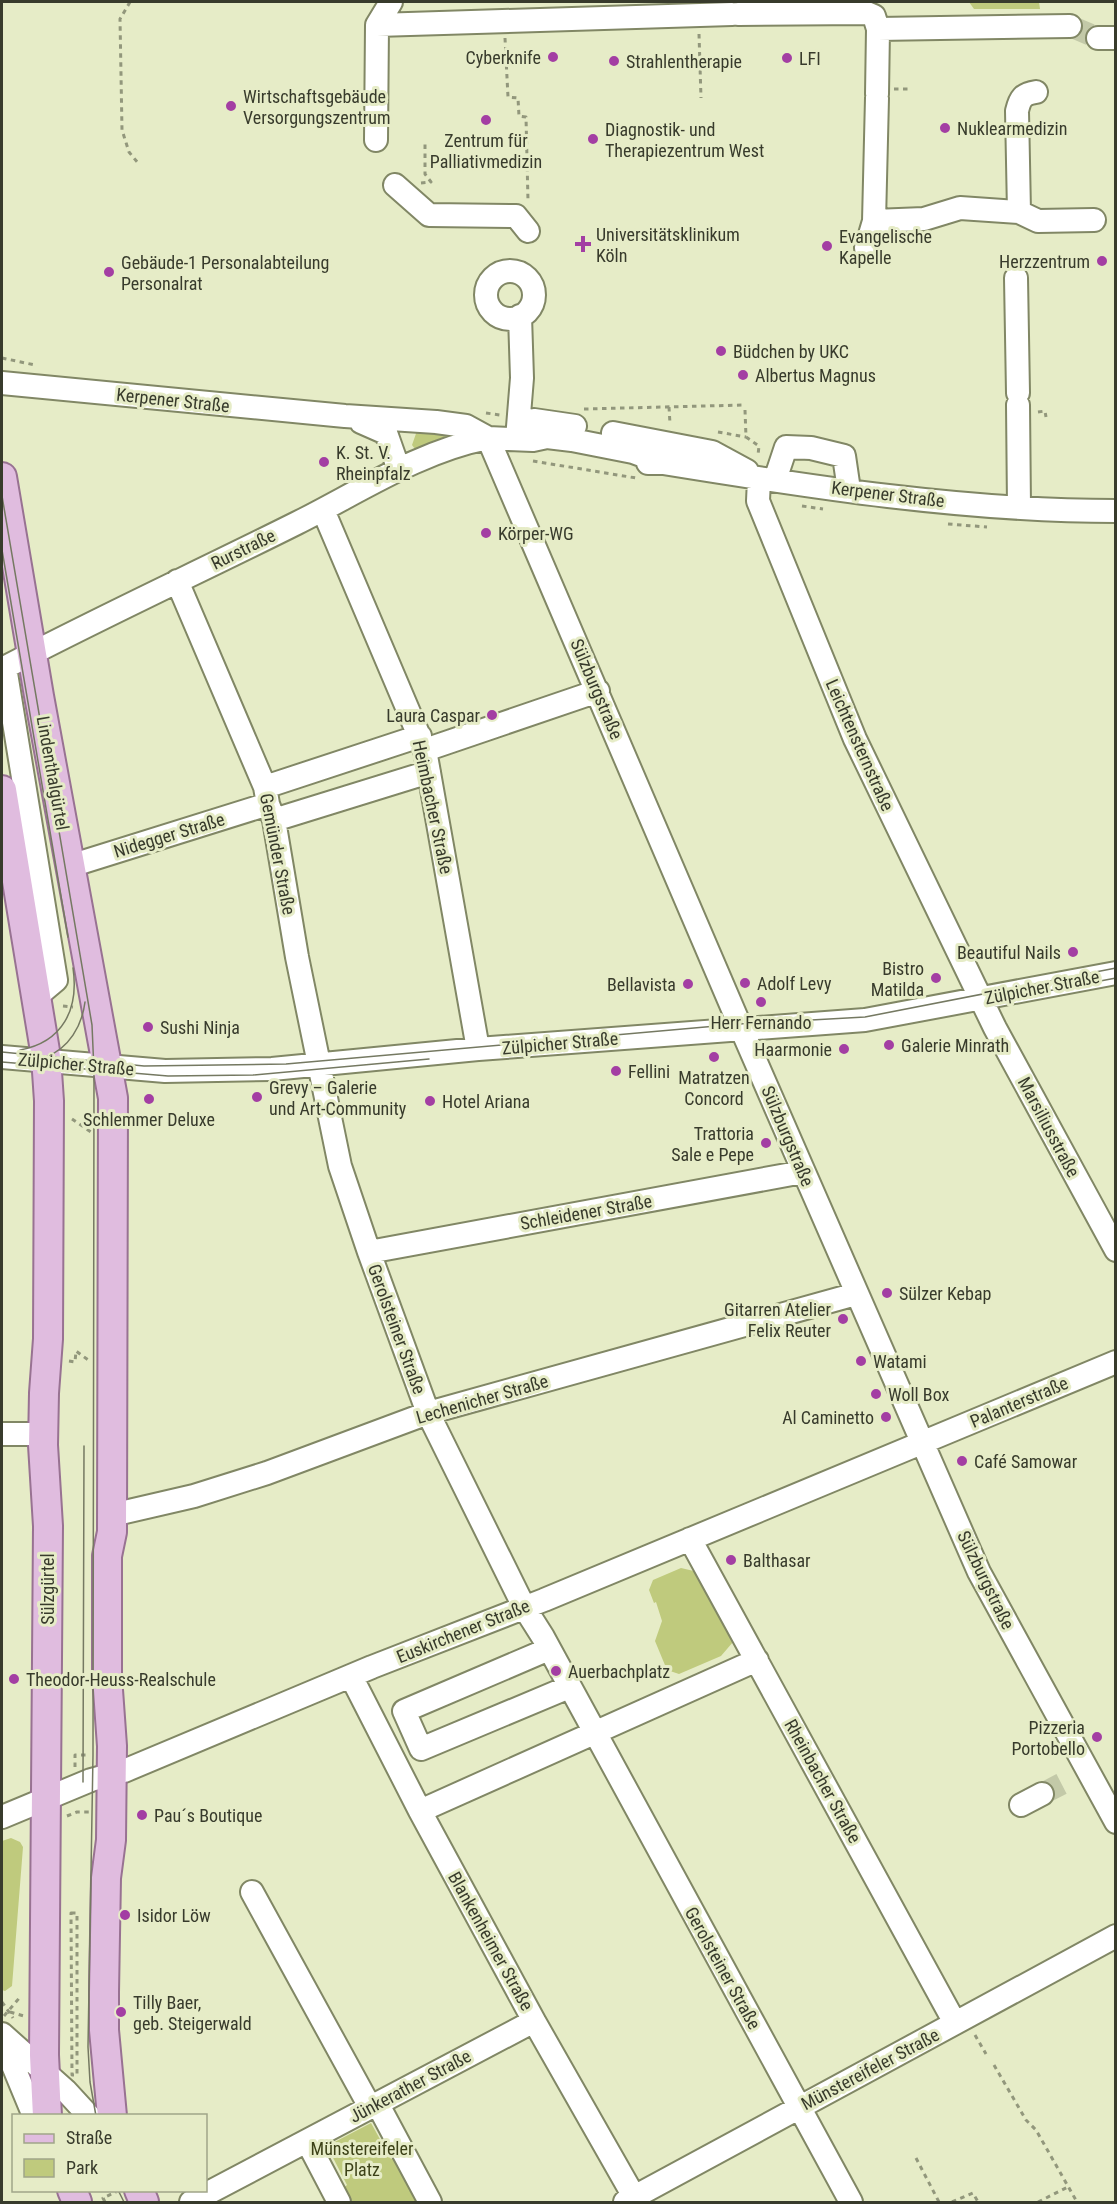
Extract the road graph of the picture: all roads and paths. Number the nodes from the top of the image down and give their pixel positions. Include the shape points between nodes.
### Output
1 (130, 2) edge
2 (391, 2) edge
3 (698, 15) junction
4 (505, 22) junction
5 (377, 25) junction
6 (1070, 26) tunnel mouth
7 (878, 29) junction
8 (1036, 92) dead end
9 (701, 98) dead end
10 (376, 140) dead end
11 (425, 140) dead end
12 (138, 163) dead end
13 (425, 174) dead end
14 (395, 185) dead end
15 (1019, 213) junction
16 (1106, 220) edge
17 (874, 221) junction
18 (528, 231) joint
19 (866, 248) dead end
20 (1016, 278) dead end
21 (528, 325) dead end
22 (2, 383) edge
23 (744, 405) dead end
24 (669, 407) junction
25 (590, 408) dead end
26 (745, 410) dead end
27 (345, 416) junction
28 (681, 426) dead end
29 (713, 431) dead end
30 (528, 433) junction
31 (746, 437) junction
32 (488, 438) junction
33 (569, 459) dead end
34 (568, 467) dead end
35 (399, 470) junction
36 (764, 473) junction
37 (2, 477) edge
38 (849, 490) junction
39 (1019, 507) junction
40 (323, 510) junction
41 (1116, 511) edge
42 (177, 581) junction
43 (32, 654) junction
44 (3, 668) edge
45 (598, 691) junction
46 (425, 752) junction
47 (2, 774) edge
48 (15, 793) edge
49 (269, 804) junction
50 (70, 866) junction
51 (1116, 973) edge
52 (984, 1001) junction
53 (741, 1028) junction
54 (477, 1050) junction
55 (2, 1057) edge
56 (47, 1062) junction
57 (109, 1067) junction
58 (320, 1067) junction
59 (803, 1172) junction
60 (1116, 1250) edge
61 (369, 1252) junction
62 (856, 1294) junction
63 (1116, 1362) edge
64 (428, 1413) junction
65 (2, 1434) edge
66 (44, 1434) junction
67 (923, 1442) junction
68 (112, 1515) junction
69 (690, 1539) junction
70 (524, 1607) junction
71 (546, 1643) junction
72 (757, 1660) junction
73 (482, 1662) dead end
74 (351, 1676) junction
75 (569, 1687) junction
76 (594, 1734) junction
77 (75, 1755) dead end
78 (74, 1769) dead end
79 (112, 1773) junction
80 (1042, 1794) tunnel mouth
81 (47, 1800) junction
82 (1021, 1805) dead end
83 (420, 1811) junction
84 (2, 1817) edge
85 (1116, 1822) edge
86 (252, 1892) dead end
87 (1116, 1936) edge
88 (2, 2002) edge
89 (38, 2018) junction
90 (534, 2021) junction
91 (955, 2023) junction
92 (71, 2030) joint
93 (3, 2036) edge
94 (994, 2065) dead end
95 (7, 2068) edge
96 (45, 2072) junction
97 (374, 2105) junction
98 (800, 2107) junction
99 (85, 2113) edge
100 (33, 2114) edge
101 (47, 2114) edge
102 (58, 2114) edge
103 (112, 2114) edge
104 (306, 2141) junction
105 (916, 2158) dead end
106 (1068, 2187) junction
107 (116, 2192) edge
108 (632, 2201) edge
109 (105, 2202) edge
110 (191, 2202) edge
111 (339, 2202) edge
112 (430, 2202) edge
113 (851, 2202) edge
114 (939, 2202) edge
115 (952, 2202) edge
116 (978, 2202) edge
117 (1038, 2202) edge
118 (1077, 2202) edge

1 - 12 path via 120,19 122,130 129,152
2 - 5 street
3 - 4 street
3 - 7 street via 867,13 874,16
3 - 9 path
4 - 5 street
4 - 18 path via 508,98 518,98 519,116 526,117
5 - 10 street
6 - 7 street
7 - 17 street
8 - 15 street via 1019,99 1017,111
11 - 13 path
14 - 18 street via 429,214 516,216
15 - 16 street via 1038,221
15 - 17 street via 960,208 924,219
17 - 19 street
20 - 39 street
21 - 30 street via 522,378
22 - 27 street, Kerpener Straße
23 - 24 path
24 - 25 path
24 - 28 path via 670,424
26 - 31 path
27 - 32 street, Kerpener Straße via 466,426
27 - 35 street, Kerpener Straße via 386,434
29 - 31 path
30 - 32 street, Kerpener Straße
30 - 36 street, Kerpener Straße via 633,452 663,463
30 - 36 street via 712,452
31 - 36 path via 759,446
32 - 35 street, Rurstraße via 460,443
32 - 45 street, Sülzburgstraße
33 - 34 path
35 - 40 street, Rurstraße
36 - 38 street, Kerpener Straße
36 - 38 street via 786,447 812,448 843,456
36 - 52 street, Leichtensternstraße via 758,501 855,739
37 - 43 main road, Lindenthalgürtel
38 - 39 street, Kerpener Straße
39 - 41 street, Kerpener Straße
40 - 42 street, Rurstraße
40 - 46 street, Heimbacher Straße
42 - 43 street, Rurstraße
42 - 49 street, Gemünder Straße
43 - 44 street, Rurstraße
43 - 50 main road, Lindenthalgürtel
44 - 48 street
45 - 46 street, Nidegger Straße
45 - 53 street, Sülzburgstraße
46 - 49 street, Nidegger Straße
46 - 49 street, Nidegger Straße
46 - 54 street, Heimbacher Straße
47 - 48 street
48 - 56 main road via 47,988
49 - 50 street, Nidegger Straße
49 - 58 street, Gemünder Straße
50 - 57 main road, Lindenthalgürtel
51 - 52 street, Zülpicher Straße
52 - 53 street, Zülpicher Straße via 865,1020
52 - 60 street, Marsiliusstraße
53 - 54 street, Zülpicher Straße
53 - 59 street, Sülzburgstraße
54 - 58 street, Zülpicher Straße
55 - 56 street, Zülpicher Straße
56 - 57 street, Zülpicher Straße
56 - 66 main road, Sülzgürtel via 48,1339
57 - 58 street, Zülpicher Straße via 165,1071
57 - 68 main road via 113,1098
58 - 61 street, Gerolsteiner Straße via 340,1166
59 - 61 street, Schleidener Straße
59 - 62 street, Sülzburgstraße
61 - 64 street, Gerolsteiner Straße
62 - 64 street, Lechenicher Straße
62 - 67 street, Sülzburgstraße
63 - 67 street, Palanterstraße
64 - 68 street, Lechenicher Straße via 267,1473 194,1496
64 - 70 street, Gerolsteiner Straße
65 - 66 street
66 - 81 main road, Sülzgürtel via 48,1526
67 - 69 street, Euskirchener Straße
67 - 85 street, Sülzburgstraße via 980,1572 1078,1775
68 - 79 main road via 107,1556 107,1676
69 - 70 street, Euskirchener Straße
69 - 72 street, Rheinbacher Straße
70 - 71 street, Gerolsteiner Straße
70 - 74 street, Euskirchener Straße
71 - 73 street
71 - 75 street, Gerolsteiner Straße
71 - 75 street via 404,1711 421,1749
72 - 76 street
72 - 91 street, Rheinbacher Straße
74 - 79 street, Euskirchener Straße
74 - 83 street, Blankenheimer Straße
75 - 76 street, Gerolsteiner Straße
76 - 83 street
76 - 98 street, Gerolsteiner Straße
77 - 78 path
79 - 81 street, Euskirchener Straße
79 - 103 main road via 104,1992
80 - 82 street
81 - 84 street, Euskirchener Straße
81 - 89 main road, Sülzgürtel
83 - 90 street, Blankenheimer Straße
86 - 97 street
87 - 91 street, Münstereifeler Straße
88 - 89 path via 8,2012
89 - 93 street via 23,2038
89 - 96 main road, Sülzgürtel
90 - 97 street, Jünkerather Straße
90 - 108 street, Blankenheimer Straße
91 - 98 street, Münstereifeler Straße
92 - 92 path via 72,2075 77,2075 77,1913 71,1913
93 - 95 street
93 - 96 street
94 - 106 path
95 - 100 street
96 - 99 street
96 - 101 main road, Sülzgürtel
97 - 104 street, Jünkerather Straße
97 - 112 street
98 - 108 street, Münstereifeler Straße
98 - 113 street, Gerolsteiner Straße
99 - 102 street via 68,2108
104 - 110 street, Jünkerather Straße
104 - 111 street
105 - 114 path
106 - 117 path
106 - 118 path
107 - 109 path via 104,2198
115 - 116 path via 972,2193

